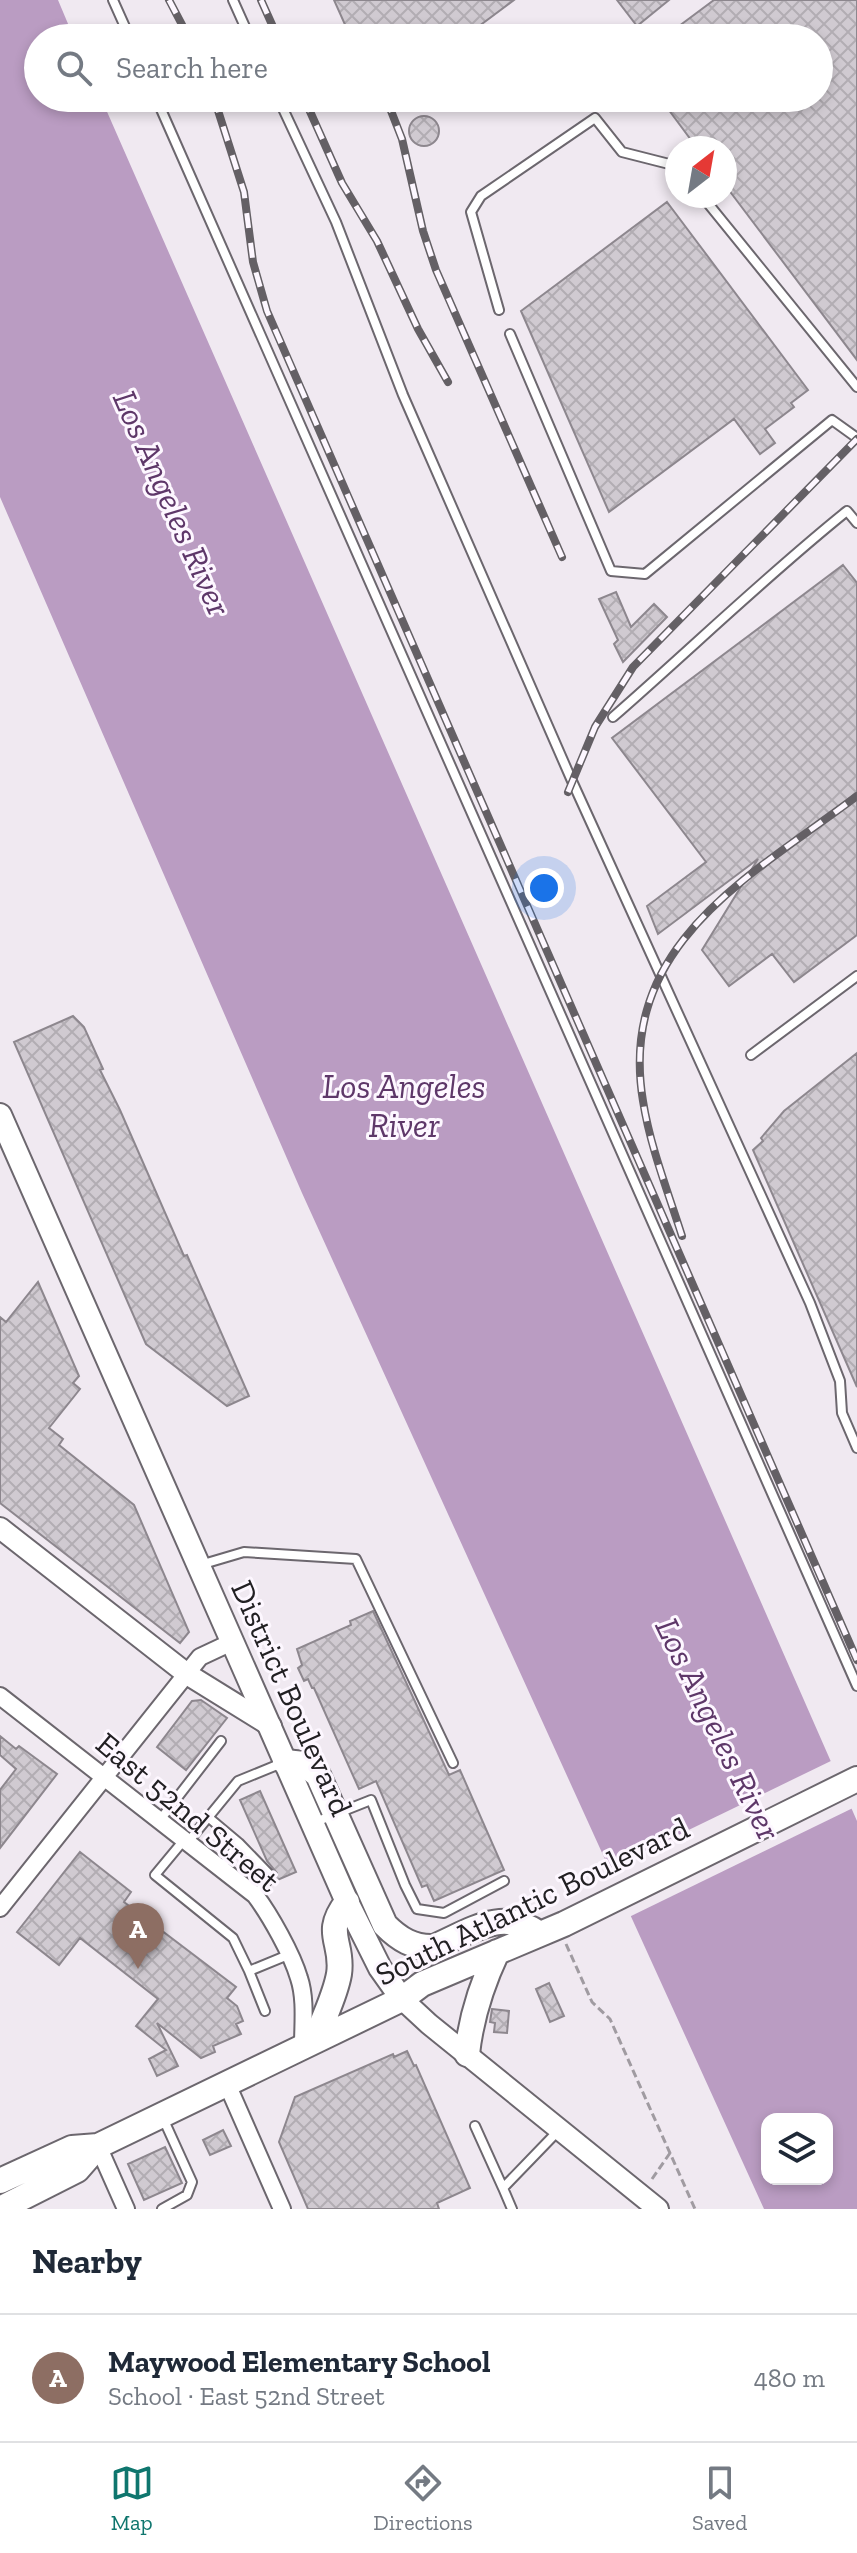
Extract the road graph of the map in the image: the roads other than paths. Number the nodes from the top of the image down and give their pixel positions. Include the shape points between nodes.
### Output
1 (113, 0) edge
2 (233, 0) edge
3 (124, 24) edge
4 (244, 24) edge
5 (162, 112) edge
6 (285, 112) edge
7 (665, 163) edge
8 (712, 208) edge
9 (499, 310) dead end
10 (510, 334) dead end
11 (857, 387) edge
12 (857, 438) edge
13 (857, 523) edge
14 (613, 717) dead end
15 (857, 976) edge
16 (751, 1055) dead end
17 (0, 1115) edge
18 (857, 1448) edge
19 (0, 1528) edge
20 (199, 1565) junction
21 (232, 1642) junction
22 (187, 1674) junction
23 (857, 1686) edge
24 (0, 1696) edge
25 (271, 1726) junction
26 (221, 1741) dead end
27 (285, 1762) junction
28 (453, 1763) dead end
29 (105, 1777) junction
30 (857, 1779) edge
31 (208, 1817) junction
32 (324, 1819) junction
33 (159, 1821) junction
34 (186, 1841) junction
35 (239, 1843) junction
36 (221, 1869) junction
37 (504, 1881) dead end
38 (255, 1895) junction
39 (347, 1902) junction
40 (0, 1908) edge
41 (554, 1928) junction
42 (497, 1952) junction
43 (288, 1955) junction
44 (249, 1971) junction
45 (402, 1999) junction
46 (265, 2011) dead end
47 (310, 2043) junction
48 (467, 2054) junction
49 (231, 2082) junction
50 (161, 2116) junction
51 (475, 2126) dead end
52 (559, 2129) junction
53 (98, 2146) junction
54 (0, 2181) edge
55 (503, 2188) junction
56 (0, 2209) edge
57 (126, 2209) edge
58 (162, 2209) edge
59 (282, 2209) edge
60 (512, 2209) edge
61 (658, 2209) edge

1 - 3 lane
2 - 4 lane
5 - 23 lane
6 - 18 lane via 559,750 810,1303 840,1381 842,1413
7 - 9 lane via 622,152 595,118 481,196 471,212
8 - 11 lane
10 - 12 lane via 611,571 645,574 832,420
13 - 14 lane via 847,511 836,519
15 - 16 lane
17 - 20 main road, District Boulevard
19 - 22 street
20 - 21 main road, District Boulevard
20 - 28 lane via 244,1552 356,1559
21 - 22 street via 200,1657
21 - 25 main road, District Boulevard
22 - 25 street
22 - 29 street
24 - 29 street, East 52nd Street
25 - 27 main road, District Boulevard
26 - 33 lane
27 - 31 lane via 238,1781
27 - 32 main road via 312,1768 318,1775
29 - 33 street, East 52nd Street
29 - 40 street
30 - 41 main road, South Atlantic Boulevard
31 - 34 lane
31 - 35 lane
32 - 37 lane via 371,1800 417,1909 444,1913
32 - 39 main road, District Boulevard
32 - 41 main road via 397,1937 434,1947 503,1920
33 - 34 street, East 52nd Street
34 - 36 street, East 52nd Street
34 - 44 lane via 155,1875 233,1938
35 - 36 lane
35 - 38 lane via 270,1875
36 - 38 street, East 52nd Street
38 - 43 street, East 52nd Street
39 - 45 main road, District Boulevard
39 - 47 main road via 333,1929 339,1976
41 - 42 main road, South Atlantic Boulevard
42 - 45 main road, South Atlantic Boulevard via 422,1984
42 - 48 main road via 471,2019
43 - 44 lane
43 - 47 street, East 52nd Street via 299,1977
44 - 46 lane
45 - 47 main road, South Atlantic Boulevard
45 - 48 street, District Boulevard
47 - 49 main road, South Atlantic Boulevard
48 - 52 street, District Boulevard
49 - 50 main road, South Atlantic Boulevard
49 - 59 street
50 - 53 main road, South Atlantic Boulevard
50 - 58 lane via 192,2182 187,2195
51 - 55 lane
52 - 55 lane
52 - 61 street, District Boulevard
53 - 54 main road via 72,2148
53 - 56 main road via 77,2170
53 - 57 street
55 - 60 lane

